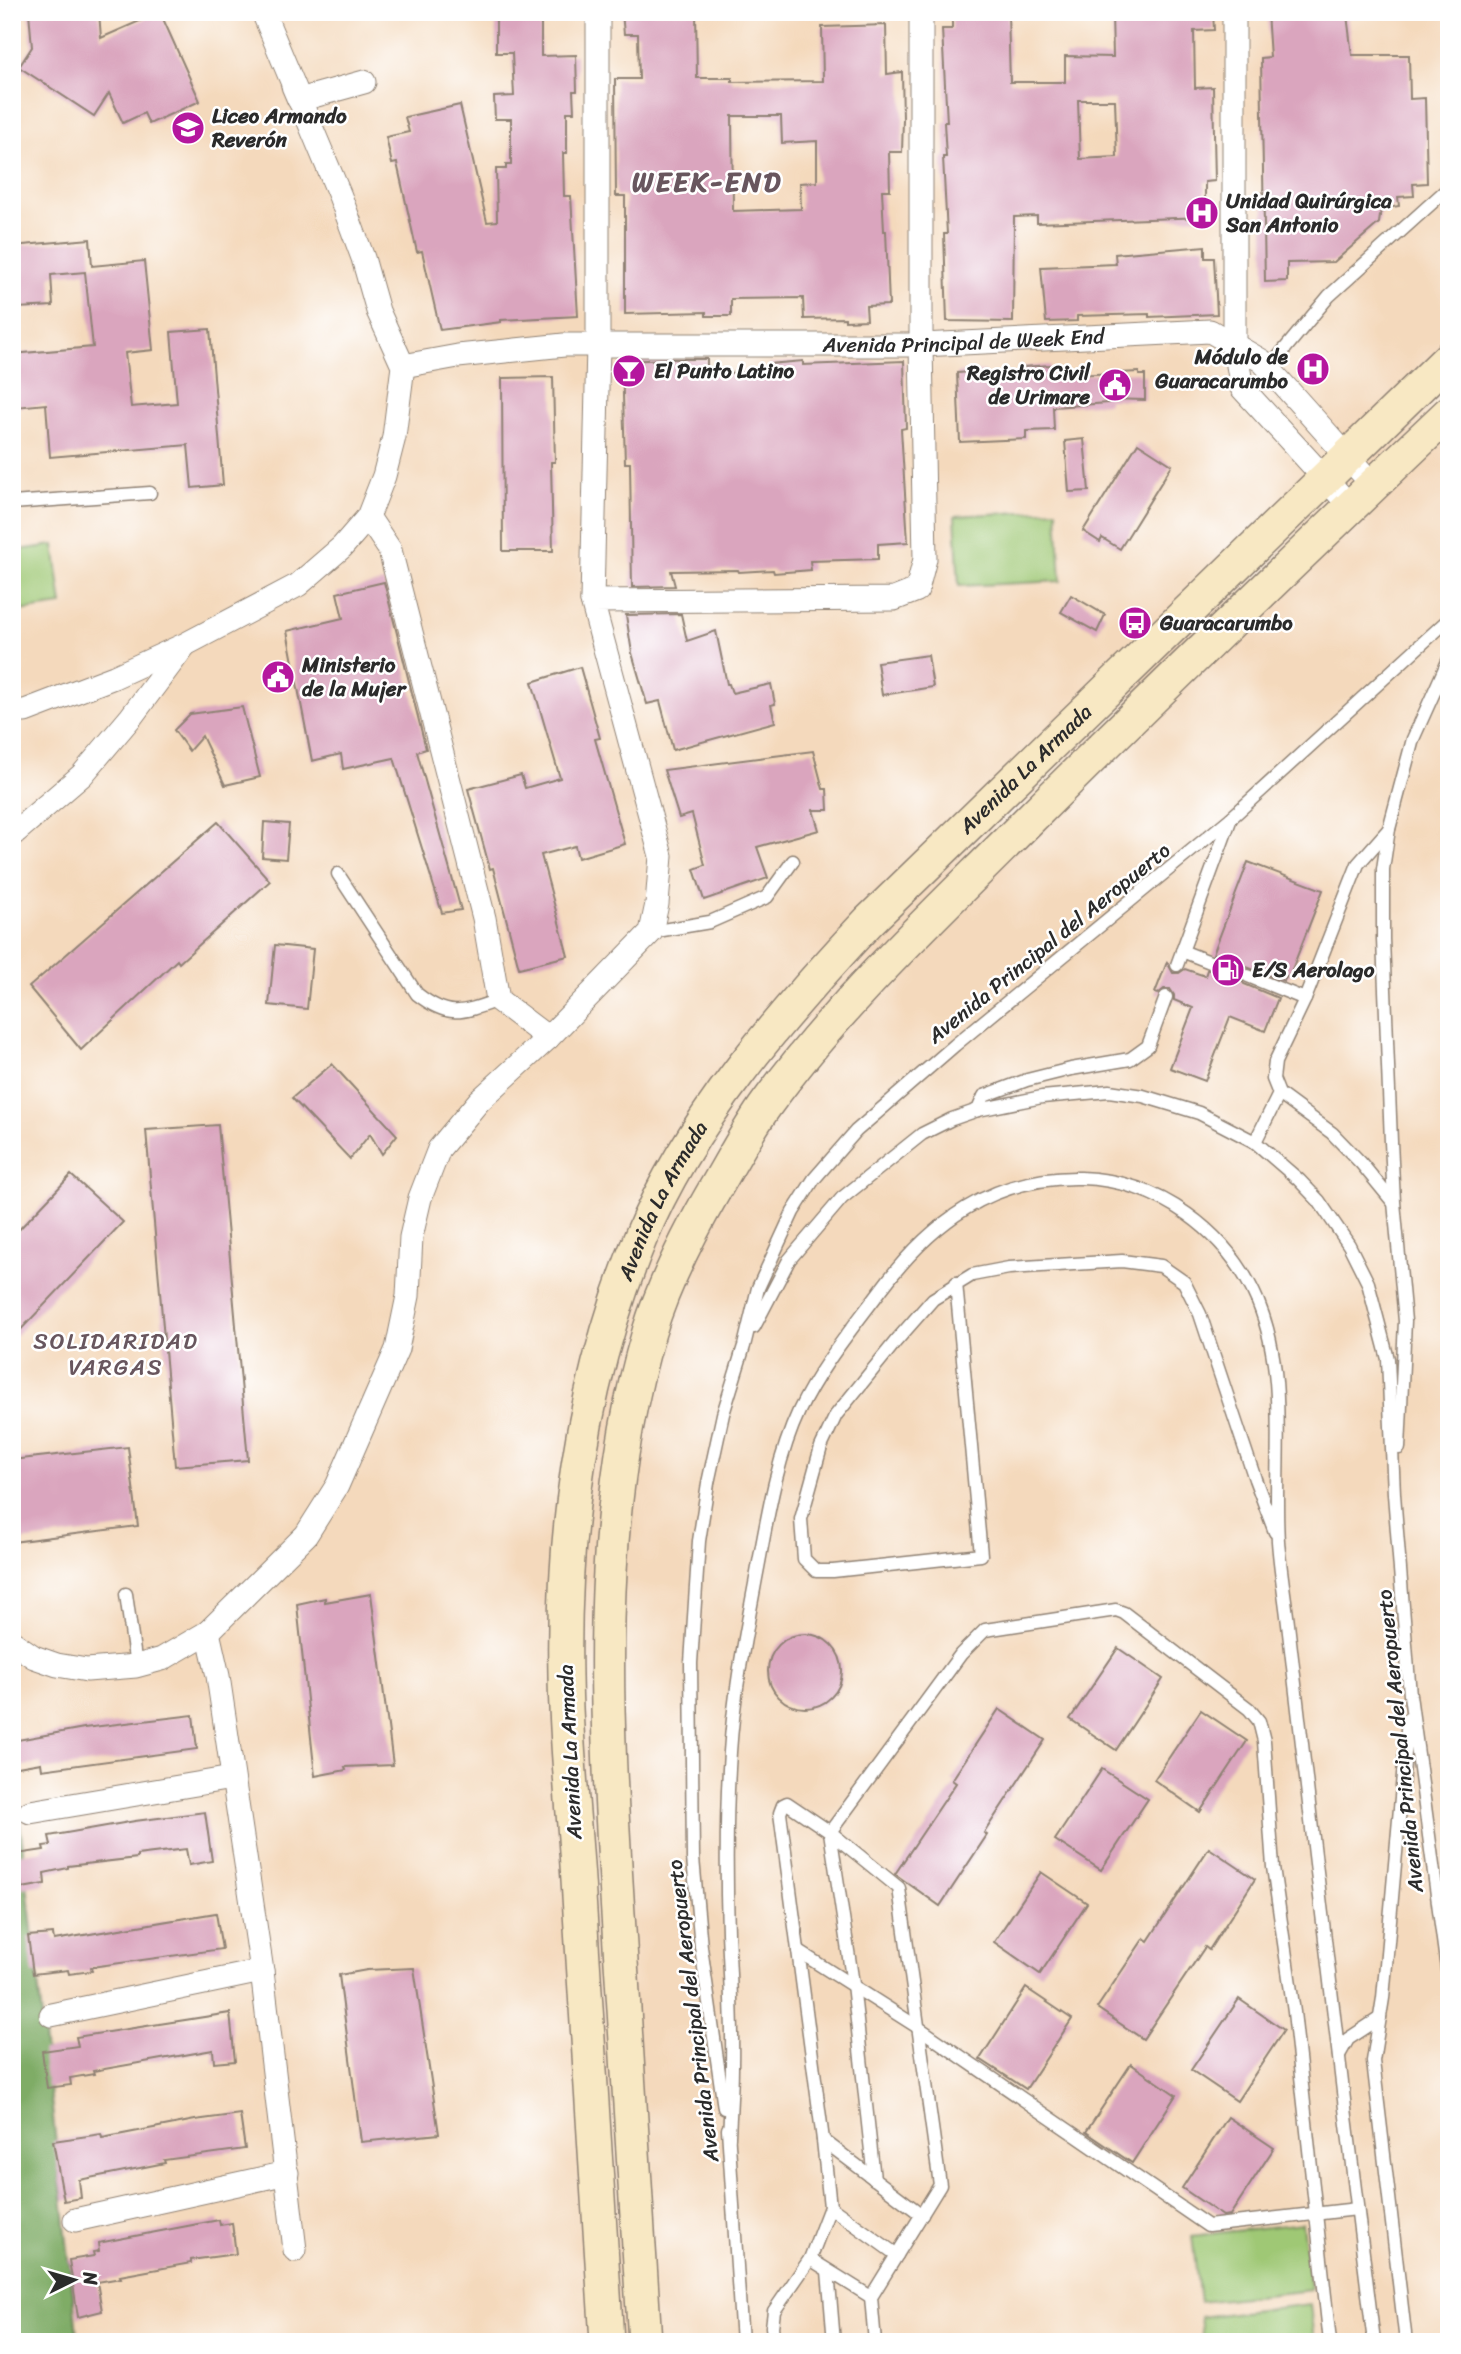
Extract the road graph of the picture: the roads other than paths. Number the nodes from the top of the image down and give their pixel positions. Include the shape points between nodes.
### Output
1 (263, 12) edge
2 (598, 12) edge
3 (922, 12) edge
4 (1234, 12) edge
5 (364, 82) dead end
6 (299, 100) junction
7 (1444, 192) dead end
8 (1234, 343) junction
9 (598, 345) junction
10 (921, 345) junction
11 (1449, 358) edge
12 (403, 366) junction
13 (1269, 368) junction
14 (1449, 413) edge
15 (1334, 468) junction
16 (150, 493) dead end
17 (1362, 496) junction
18 (12, 503) edge
19 (368, 517) junction
20 (593, 601) junction
21 (1449, 619) edge
22 (186, 644) junction
23 (1449, 659) edge
24 (12, 711) edge
25 (1231, 818) junction
26 (1389, 828) junction
27 (12, 835) edge
28 (793, 860) dead end
29 (338, 874) dead end
30 (651, 932) junction
31 (1182, 951) junction
32 (1210, 962) dead end
33 (1177, 965) dead end
34 (1248, 975) dead end
35 (1166, 997) dead end
36 (1305, 999) junction
37 (498, 1000) junction
38 (548, 1038) junction
39 (1279, 1094) junction
40 (978, 1110) junction
41 (1255, 1142) junction
42 (1394, 1202) junction
43 (957, 1283) junction
44 (744, 1346) junction
45 (1394, 1494) junction
46 (1278, 1540) junction
47 (126, 1594) dead end
48 (208, 1632) junction
49 (12, 1642) edge
50 (136, 1666) junction
51 (1410, 1695) junction
52 (232, 1778) junction
53 (30, 1812) dead end
54 (830, 1832) junction
55 (798, 1951) junction
56 (262, 1970) junction
57 (853, 1984) junction
58 (1449, 1984) edge
59 (51, 2015) dead end
60 (1380, 2018) junction
61 (916, 2025) junction
62 (1339, 2056) junction
63 (729, 2137) junction
64 (823, 2140) junction
65 (287, 2173) junction
66 (874, 2179) junction
67 (830, 2207) junction
68 (1357, 2209) junction
69 (922, 2215) junction
70 (1316, 2215) junction
71 (75, 2220) dead end
72 (295, 2250) dead end
73 (897, 2255) junction
74 (810, 2259) junction
75 (828, 2271) junction
76 (871, 2297) junction
77 (607, 2342) edge
78 (645, 2342) edge
79 (742, 2342) edge
80 (774, 2342) edge
81 (834, 2342) edge
82 (875, 2342) edge
83 (1330, 2342) edge
84 (1374, 2342) edge
85 (1406, 2342) edge

1 - 6 street
2 - 9 street
3 - 10 street
4 - 8 street
5 - 6 street
6 - 12 street
7 - 13 lane via 1329,296
8 - 10 street, Avenida Principal de Week End via 1210,331
8 - 13 street, Avenida Principal de Week End
8 - 15 street via 1242,388
9 - 10 street, Avenida Principal de Week End
9 - 12 street, Avenida Principal de Week End via 509,349
9 - 20 street
10 - 20 street via 925,559 917,590 894,599
11 - 15 main road, Avenida La Armada
12 - 19 street via 394,437
13 - 15 street, Avenida Principal de Week End
14 - 17 main road, Avenida La Armada
15 - 17 street
15 - 17 street
15 - 77 main road, Avenida La Armada via 812,981 709,1114 670,1177 641,1237 607,1335 585,1420 573,1492 565,1610 568,1742
16 - 18 lane
17 - 78 main road, Avenida La Armada via 1104,745 854,998 759,1116 675,1263 650,1329 622,1452 607,1635 614,1845
19 - 22 street via 342,547 298,584
19 - 37 street via 390,550 485,918
20 - 30 street via 661,856
21 - 25 lane, Avenida Principal del Aeropuerto
22 - 24 street via 114,677 25,711
22 - 27 street via 82,775
23 - 26 lane, Avenida Principal del Aeropuerto via 1413,740
25 - 31 lane
25 - 44 lane, Avenida Principal del Aeropuerto via 856,1131 814,1179 793,1212 758,1289
26 - 36 lane via 1358,864
26 - 42 lane, Avenida Principal del Aeropuerto via 1383,869 1383,939
28 - 30 lane via 767,897 710,922
29 - 37 lane via 416,994 434,1008 453,1012
30 - 38 street
31 - 32 lane
31 - 33 lane
34 - 36 lane
35 - 40 lane via 1148,1046 1129,1059 1027,1080 984,1096
36 - 39 lane via 1275,1062 1273,1079
37 - 38 street
38 - 48 street via 479,1101 439,1149 411,1237 408,1296 397,1349 337,1486 306,1535
39 - 41 lane
39 - 42 lane via 1332,1133
40 - 41 lane, Avenida Principal del Aeropuerto via 1042,1097 1109,1091 1171,1103
40 - 44 lane, Avenida Principal del Aeropuerto via 922,1134 842,1198 789,1260
41 - 45 lane, Avenida Principal del Aeropuerto via 1319,1201 1368,1283 1388,1359
42 - 45 lane, Avenida Principal del Aeropuerto via 1405,1321
43 - 43 lane via 981,1555 816,1571 804,1559 802,1519 821,1447 836,1415 933,1299
43 - 46 lane via 972,1275 1009,1268 1122,1261 1161,1265 1184,1282 1200,1314
44 - 63 lane, Avenida Principal del Aeropuerto via 708,1483 699,1541 691,1663 694,1858 701,1947
45 - 51 lane, Avenida Principal del Aeropuerto
46 - 62 lane
46 - 63 lane via 1276,1386 1270,1337 1243,1272 1182,1210 1134,1186 1111,1181 1037,1182 971,1204 915,1248 838,1346 800,1409 764,1535 730,1752 728,1921 733,2060
47 - 50 lane
48 - 50 street via 162,1659
48 - 52 street
49 - 50 street via 57,1665 86,1670
51 - 58 lane, Avenida Principal del Aeropuerto
51 - 60 lane
52 - 53 street
52 - 56 street
54 - 55 lane via 795,1806 783,1805 780,1813
54 - 57 lane
54 - 61 lane via 898,1888
54 - 70 lane via 961,1654 985,1630 1116,1610 1249,1709 1259,1721 1264,1741 1273,1867
55 - 57 lane
55 - 64 lane
56 - 59 street
56 - 65 street
57 - 61 lane
57 - 66 lane
60 - 62 lane via 1348,2039
60 - 85 lane via 1373,2061
61 - 69 lane via 940,2185
61 - 70 lane via 1208,2226
62 - 68 lane
63 - 79 lane, Avenida Principal del Aeropuerto
64 - 66 lane
64 - 67 lane
65 - 71 street
65 - 72 street
66 - 69 lane
67 - 73 lane
67 - 74 lane
68 - 70 lane
68 - 84 lane
69 - 73 lane
70 - 83 lane
73 - 76 lane
74 - 75 lane
74 - 80 lane via 774,2311
75 - 76 lane
75 - 81 lane
76 - 82 lane

